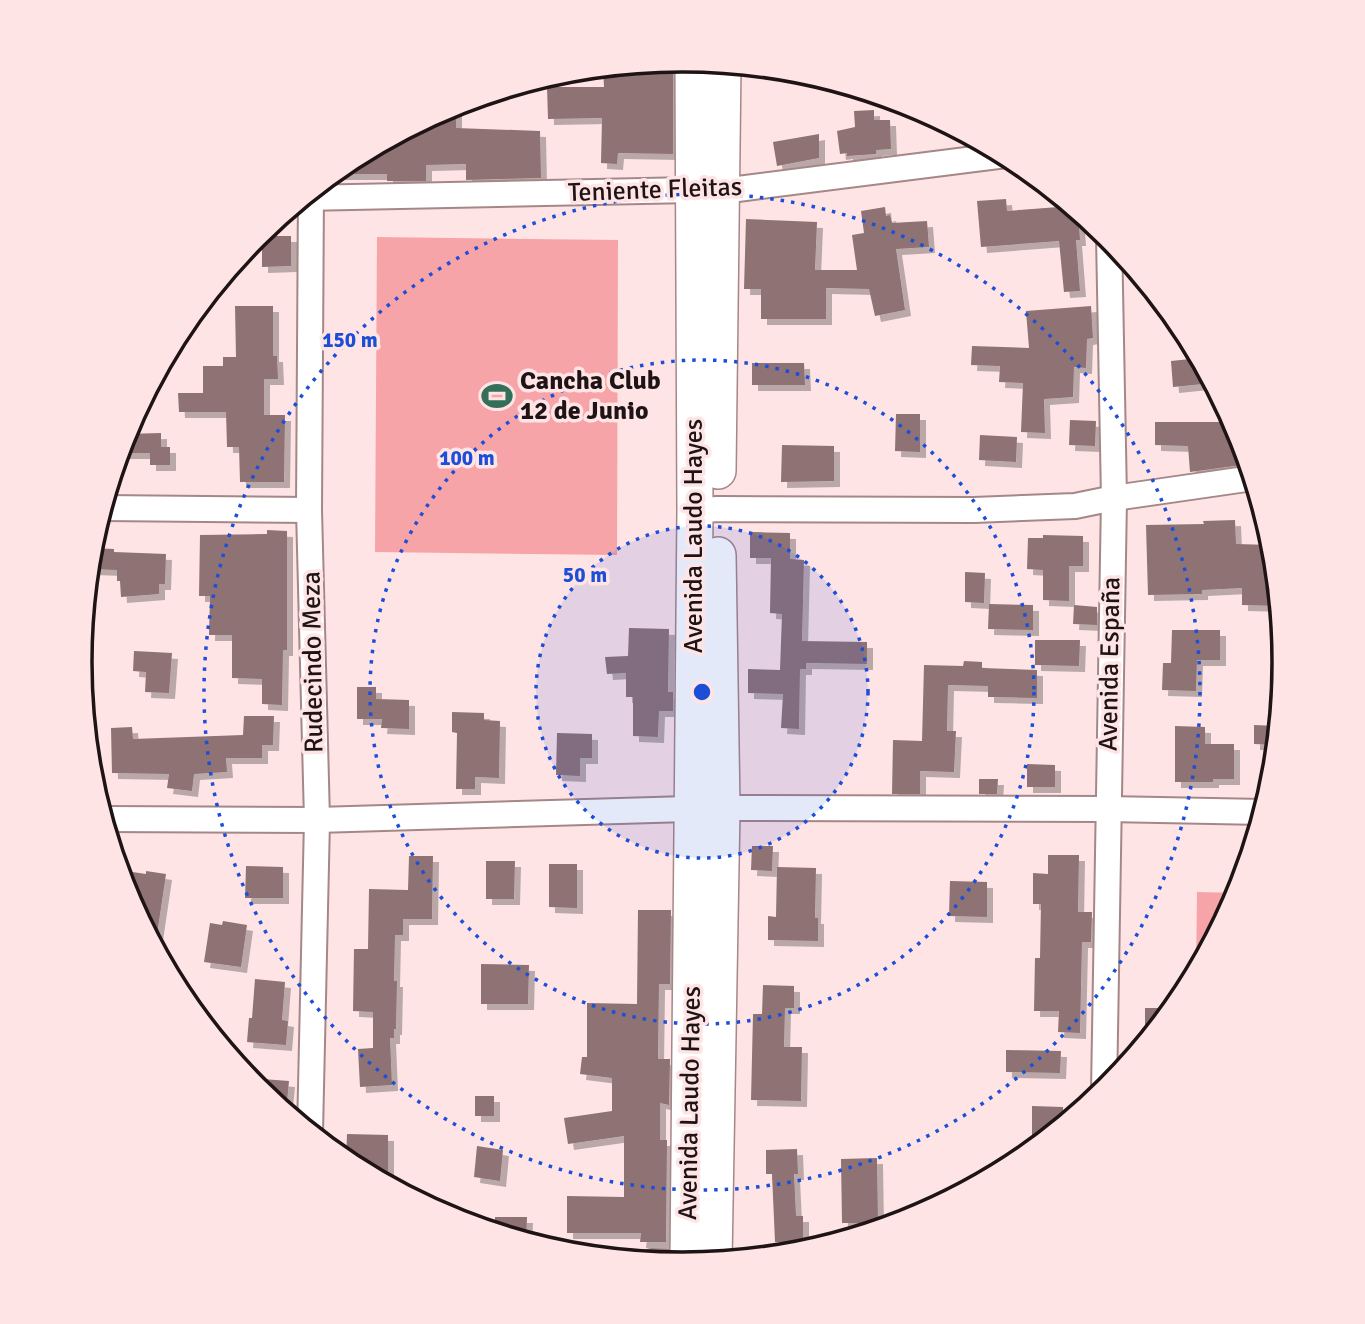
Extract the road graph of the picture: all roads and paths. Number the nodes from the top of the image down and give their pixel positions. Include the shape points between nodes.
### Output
1 (694, 72) edge
2 (722, 73) edge
3 (988, 157) edge
4 (707, 191) junction
5 (322, 195) edge
6 (309, 205) edge
7 (1109, 255) edge
8 (1243, 479) edge
9 (1114, 498) junction
10 (112, 508) edge
11 (309, 510) junction
12 (706, 510) junction
13 (708, 809) junction
14 (1107, 809) junction
15 (1254, 812) edge
16 (113, 819) edge
17 (317, 820) junction
18 (1104, 1074) edge
19 (310, 1120) edge
20 (697, 1252) edge

1 - 4 street, Avenida Laudo Hayes
2 - 4 street, Avenida Laudo Hayes
3 - 4 street, Teniente Fleitas
4 - 5 street, Teniente Fleitas
4 - 12 street, Avenida Laudo Hayes
6 - 11 street, Rudecindo Meza
7 - 9 street, Avenida España
8 - 9 street
9 - 12 street via 1075,506 974,510
9 - 14 street, Avenida España
10 - 11 street
11 - 17 street, Rudecindo Meza
12 - 13 street, Avenida Laudo Hayes
13 - 14 street
13 - 17 street
13 - 20 street, Avenida Laudo Hayes
14 - 15 street
14 - 18 street, Avenida España
16 - 17 street
17 - 19 street, Rudecindo Meza

